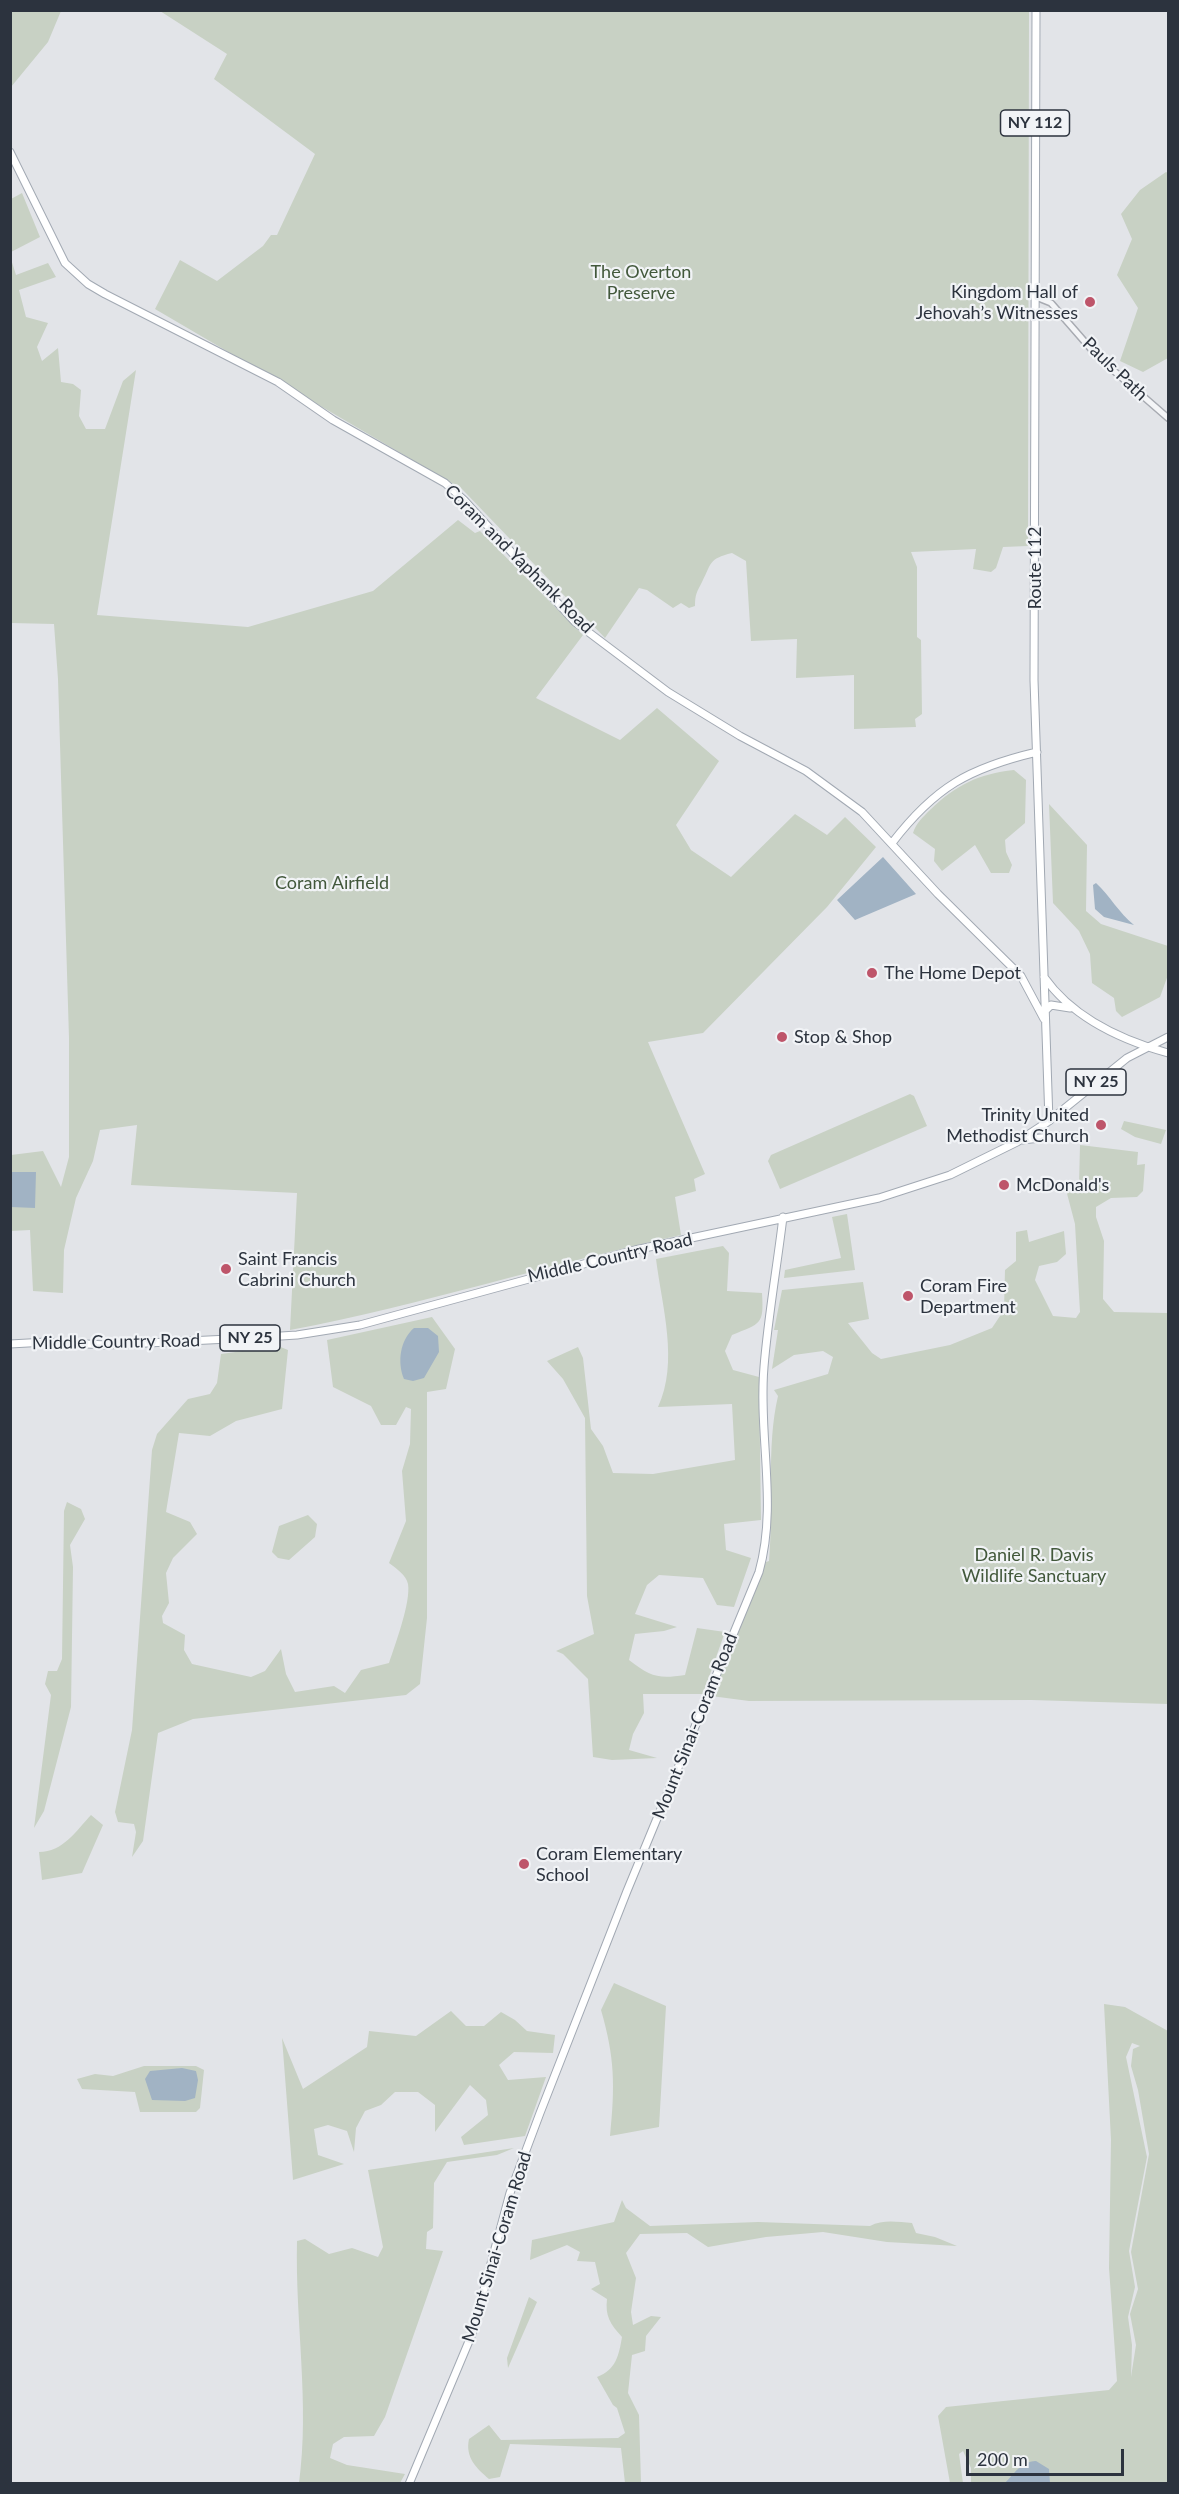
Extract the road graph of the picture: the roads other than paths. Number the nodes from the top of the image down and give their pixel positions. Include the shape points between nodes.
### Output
1 (1036, 10) edge
2 (10, 152) edge
3 (1036, 297) junction
4 (1168, 418) edge
5 (1037, 752) junction
6 (892, 843) junction
7 (1044, 977) junction
8 (1072, 1008) junction
9 (1044, 1015) junction
10 (1168, 1037) edge
11 (1145, 1047) junction
12 (1168, 1053) edge
13 (1049, 1121) junction
14 (1059, 1136) dead end
15 (1020, 1141) junction
16 (783, 1218) junction
17 (10, 1344) edge
18 (408, 2484) edge

1 - 3 main road, Route 112 / NY 112
2 - 6 main road, Coram and Yaphank Road via 65,263 79,277 278,382 333,420 445,483 575,622 676,697 814,777 862,812
3 - 4 street, Pauls Path via 1051,303 1098,357
3 - 5 main road, Route 112 / NY 112
5 - 6 main road via 964,774 934,796
5 - 7 main road, Route 112 / NY 112
6 - 9 main road, Coram and Yaphank Road via 1021,976
7 - 8 main road
7 - 9 main road, Route 112
8 - 9 main road via 1051,1005
8 - 11 main road
9 - 13 main road, Route 112
10 - 11 main road, Middle Country Road / NY 25
11 - 12 main road
11 - 13 main road, Middle Country Road / NY 25
13 - 15 main road, Middle Country Road / NY 25
14 - 15 main road
15 - 16 main road, Middle Country Road / NY 25 via 914,1188
16 - 17 main road, Middle Country Road / NY 25 via 564,1267 360,1325 297,1335 107,1346
16 - 18 main road, Mount Sinai-Coram Road via 764,1367 769,1495 759,1572 540,2114 510,2193 472,2334

